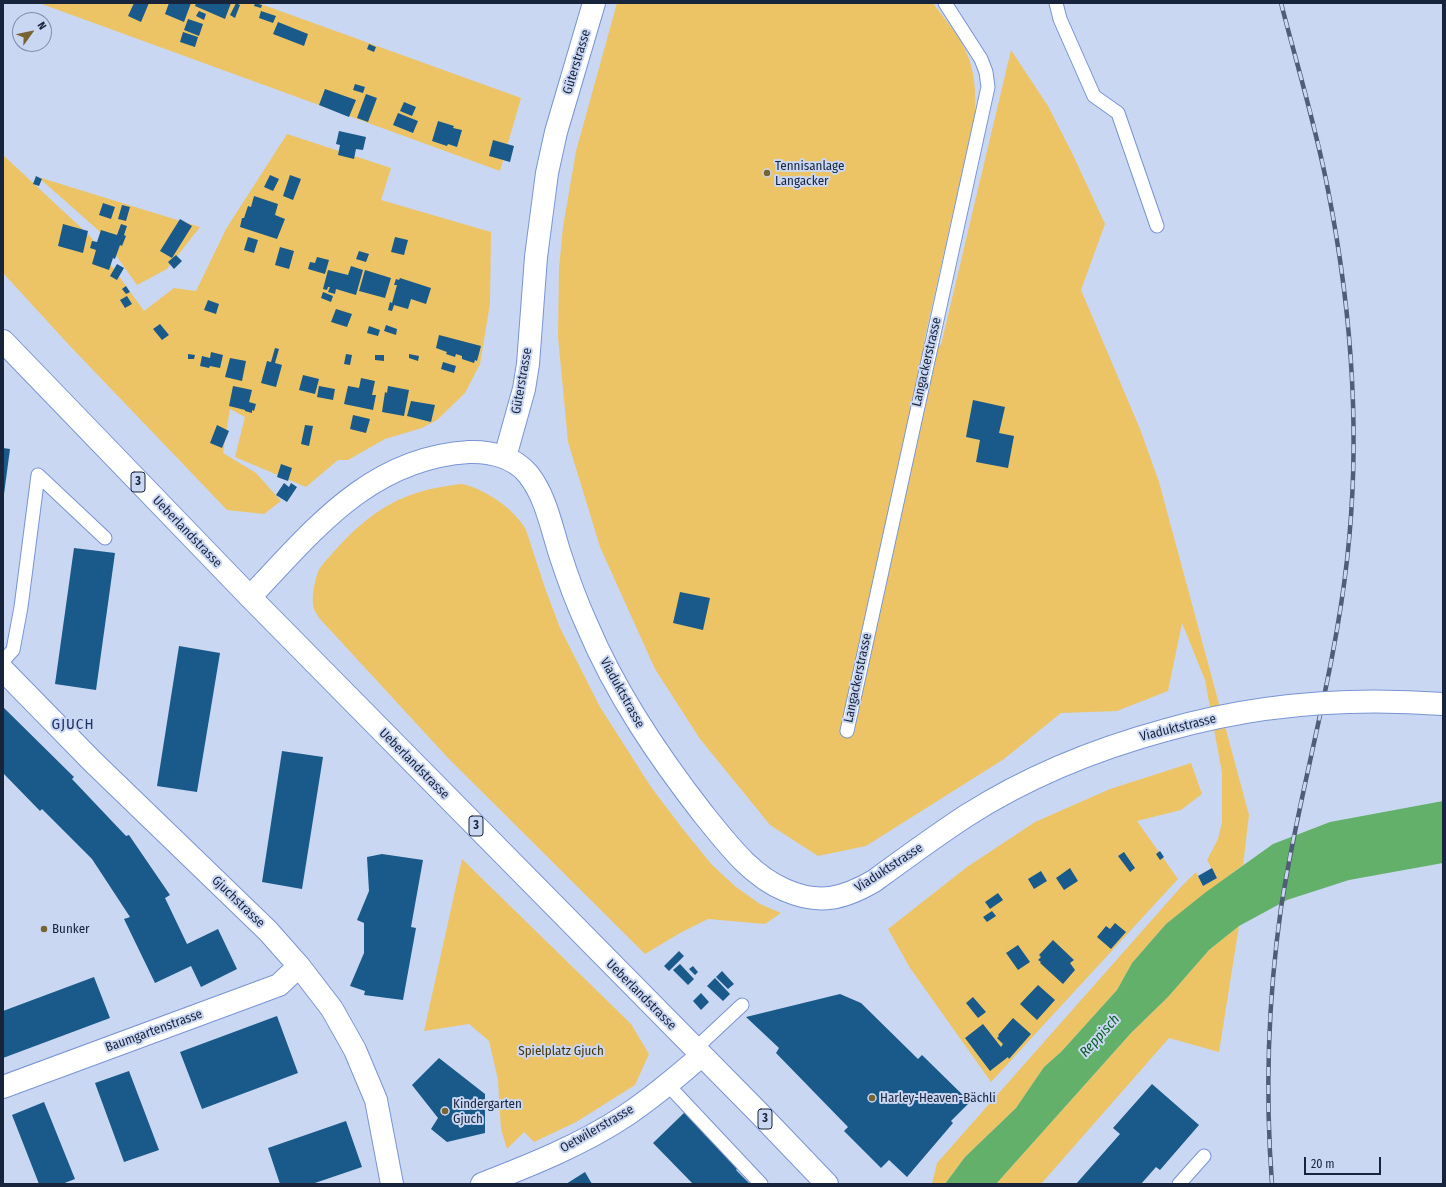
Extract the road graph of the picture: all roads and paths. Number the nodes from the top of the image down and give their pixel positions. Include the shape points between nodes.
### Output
1 (594, 3) edge
2 (944, 3) edge
3 (1056, 3) edge
4 (1157, 226) dead end
5 (3, 342) edge
6 (505, 457) junction
7 (105, 538) dead end
8 (250, 597) junction
9 (3, 661) edge
10 (3, 670) edge
11 (1443, 704) edge
12 (847, 730) dead end
13 (299, 966) junction
14 (742, 1005) dead end
15 (698, 1053) junction
16 (667, 1084) junction
17 (3, 1087) edge
18 (1204, 1156) dead end
19 (392, 1184) edge
20 (482, 1184) edge
21 (762, 1184) edge
22 (827, 1184) edge
23 (1179, 1184) edge

1 - 6 street, Güterstrasse via 556,132 536,257 528,364 524,389
2 - 12 lane, Langackerstrasse via 981,59 988,87
3 - 4 lane via 1060,19 1094,96 1118,113
5 - 8 street, Ueberlandstrasse / 3
6 - 8 street via 477,452 436,457 413,463 369,485 346,500 325,519
6 - 11 street, Viaduktstrasse, bridge via 526,472 534,483 546,508 587,626 606,666 646,736 679,783 734,852 770,882 802,896 834,898 874,882 966,816 1022,784 1085,756 1134,739 1221,716 1317,703
7 - 9 lane via 38,475 20,614 13,650
8 - 15 street, Ueberlandstrasse / 3
10 - 13 street, Gjuchstrasse via 92,761 268,931
13 - 17 street, Baumgartenstrasse via 279,985
13 - 19 street, Gjuchstrasse via 332,1009 358,1057 376,1100
14 - 15 lane
15 - 16 street, Oetwilerstrasse
15 - 22 street, Ueberlandstrasse / 3
16 - 20 street, Oetwilerstrasse via 623,1117 580,1142 525,1168
16 - 21 lane
18 - 23 lane

